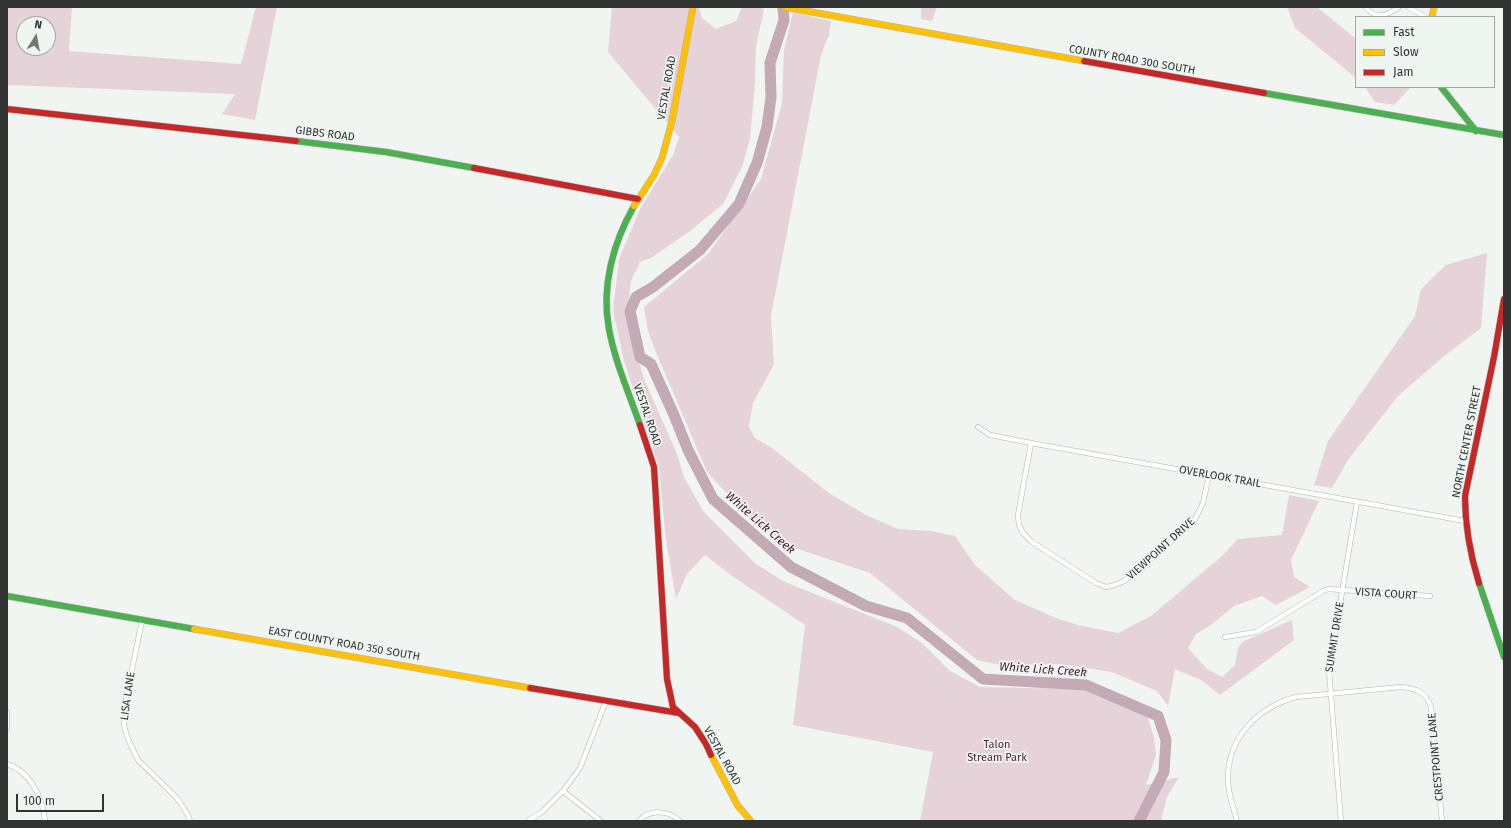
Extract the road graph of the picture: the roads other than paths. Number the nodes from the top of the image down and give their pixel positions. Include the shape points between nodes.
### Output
1 (693, 7) edge
2 (784, 7) edge
3 (1365, 7) edge
4 (1399, 7) edge
5 (1408, 7) edge
6 (1423, 16) edge
7 (1442, 88) edge
8 (7, 109) edge
9 (1476, 131) junction
10 (1504, 135) edge
11 (638, 199) junction
12 (1504, 299) edge
13 (978, 427) dead end
14 (1031, 443) junction
15 (1209, 475) junction
16 (1357, 502) junction
17 (1465, 521) junction
18 (1342, 591) junction
19 (7, 596) edge
20 (1430, 596) dead end
21 (142, 621) junction
22 (1225, 637) dead end
23 (1504, 657) edge
24 (1330, 693) junction
25 (606, 701) junction
26 (7, 712) edge
27 (678, 712) junction
28 (7, 729) edge
29 (7, 764) edge
30 (563, 791) junction
31 (528, 820) dead end
32 (45, 821) edge
33 (190, 821) edge
34 (601, 821) edge
35 (639, 821) edge
36 (680, 821) edge
37 (751, 821) edge
38 (1237, 821) edge
39 (1341, 821) edge
40 (1442, 821) edge

1 - 11 street, VESTAL ROAD via 661,160 654,176
2 - 9 street, COUNTY ROAD 300 SOUTH
3 - 4 street via 1381,16
5 - 6 street
7 - 9 street
8 - 11 street, GIBBS ROAD via 331,144
9 - 10 street, COUNTY ROAD 300 SOUTH
11 - 27 street, VESTAL ROAD via 623,226 608,273 607,314 614,352 654,467 667,679 673,707
12 - 17 street, NORTH CENTER STREET via 1466,496
13 - 14 street, OVERLOOK TRAIL via 990,434
14 - 15 street, OVERLOOK TRAIL
14 - 15 street, VIEWPOINT DRIVE via 1018,515 1021,529 1032,542 1096,583 1106,586 1124,582 1193,523 1203,504
15 - 16 street, OVERLOOK TRAIL
16 - 17 street, OVERLOOK TRAIL
16 - 18 street, SUMMIT DRIVE
17 - 23 street, NORTH CENTER STREET via 1470,553
18 - 20 street, VISTA COURT
18 - 22 street, VISTA COURT via 1323,591 1256,632
18 - 24 street, SUMMIT DRIVE via 1329,670
19 - 21 street, EAST COUNTY ROAD 350 SOUTH
21 - 25 street, EAST COUNTY ROAD 350 SOUTH
21 - 33 street, LISA LANE via 125,703 124,726 138,760 177,798
24 - 38 street, CRESTPOINT LANE via 1296,697 1280,702 1251,721 1238,739 1231,755 1228,776
24 - 39 street, SUMMIT DRIVE
24 - 40 street, CRESTPOINT LANE via 1407,687 1426,696 1432,713
25 - 27 street, EAST COUNTY ROAD 350 SOUTH
25 - 30 street via 583,763
26 - 28 street
27 - 37 street, VESTAL ROAD via 695,727 738,806
29 - 32 street via 16,767 34,787 43,807
30 - 31 street via 542,812
30 - 34 street
35 - 36 street via 646,815 659,812 672,815

